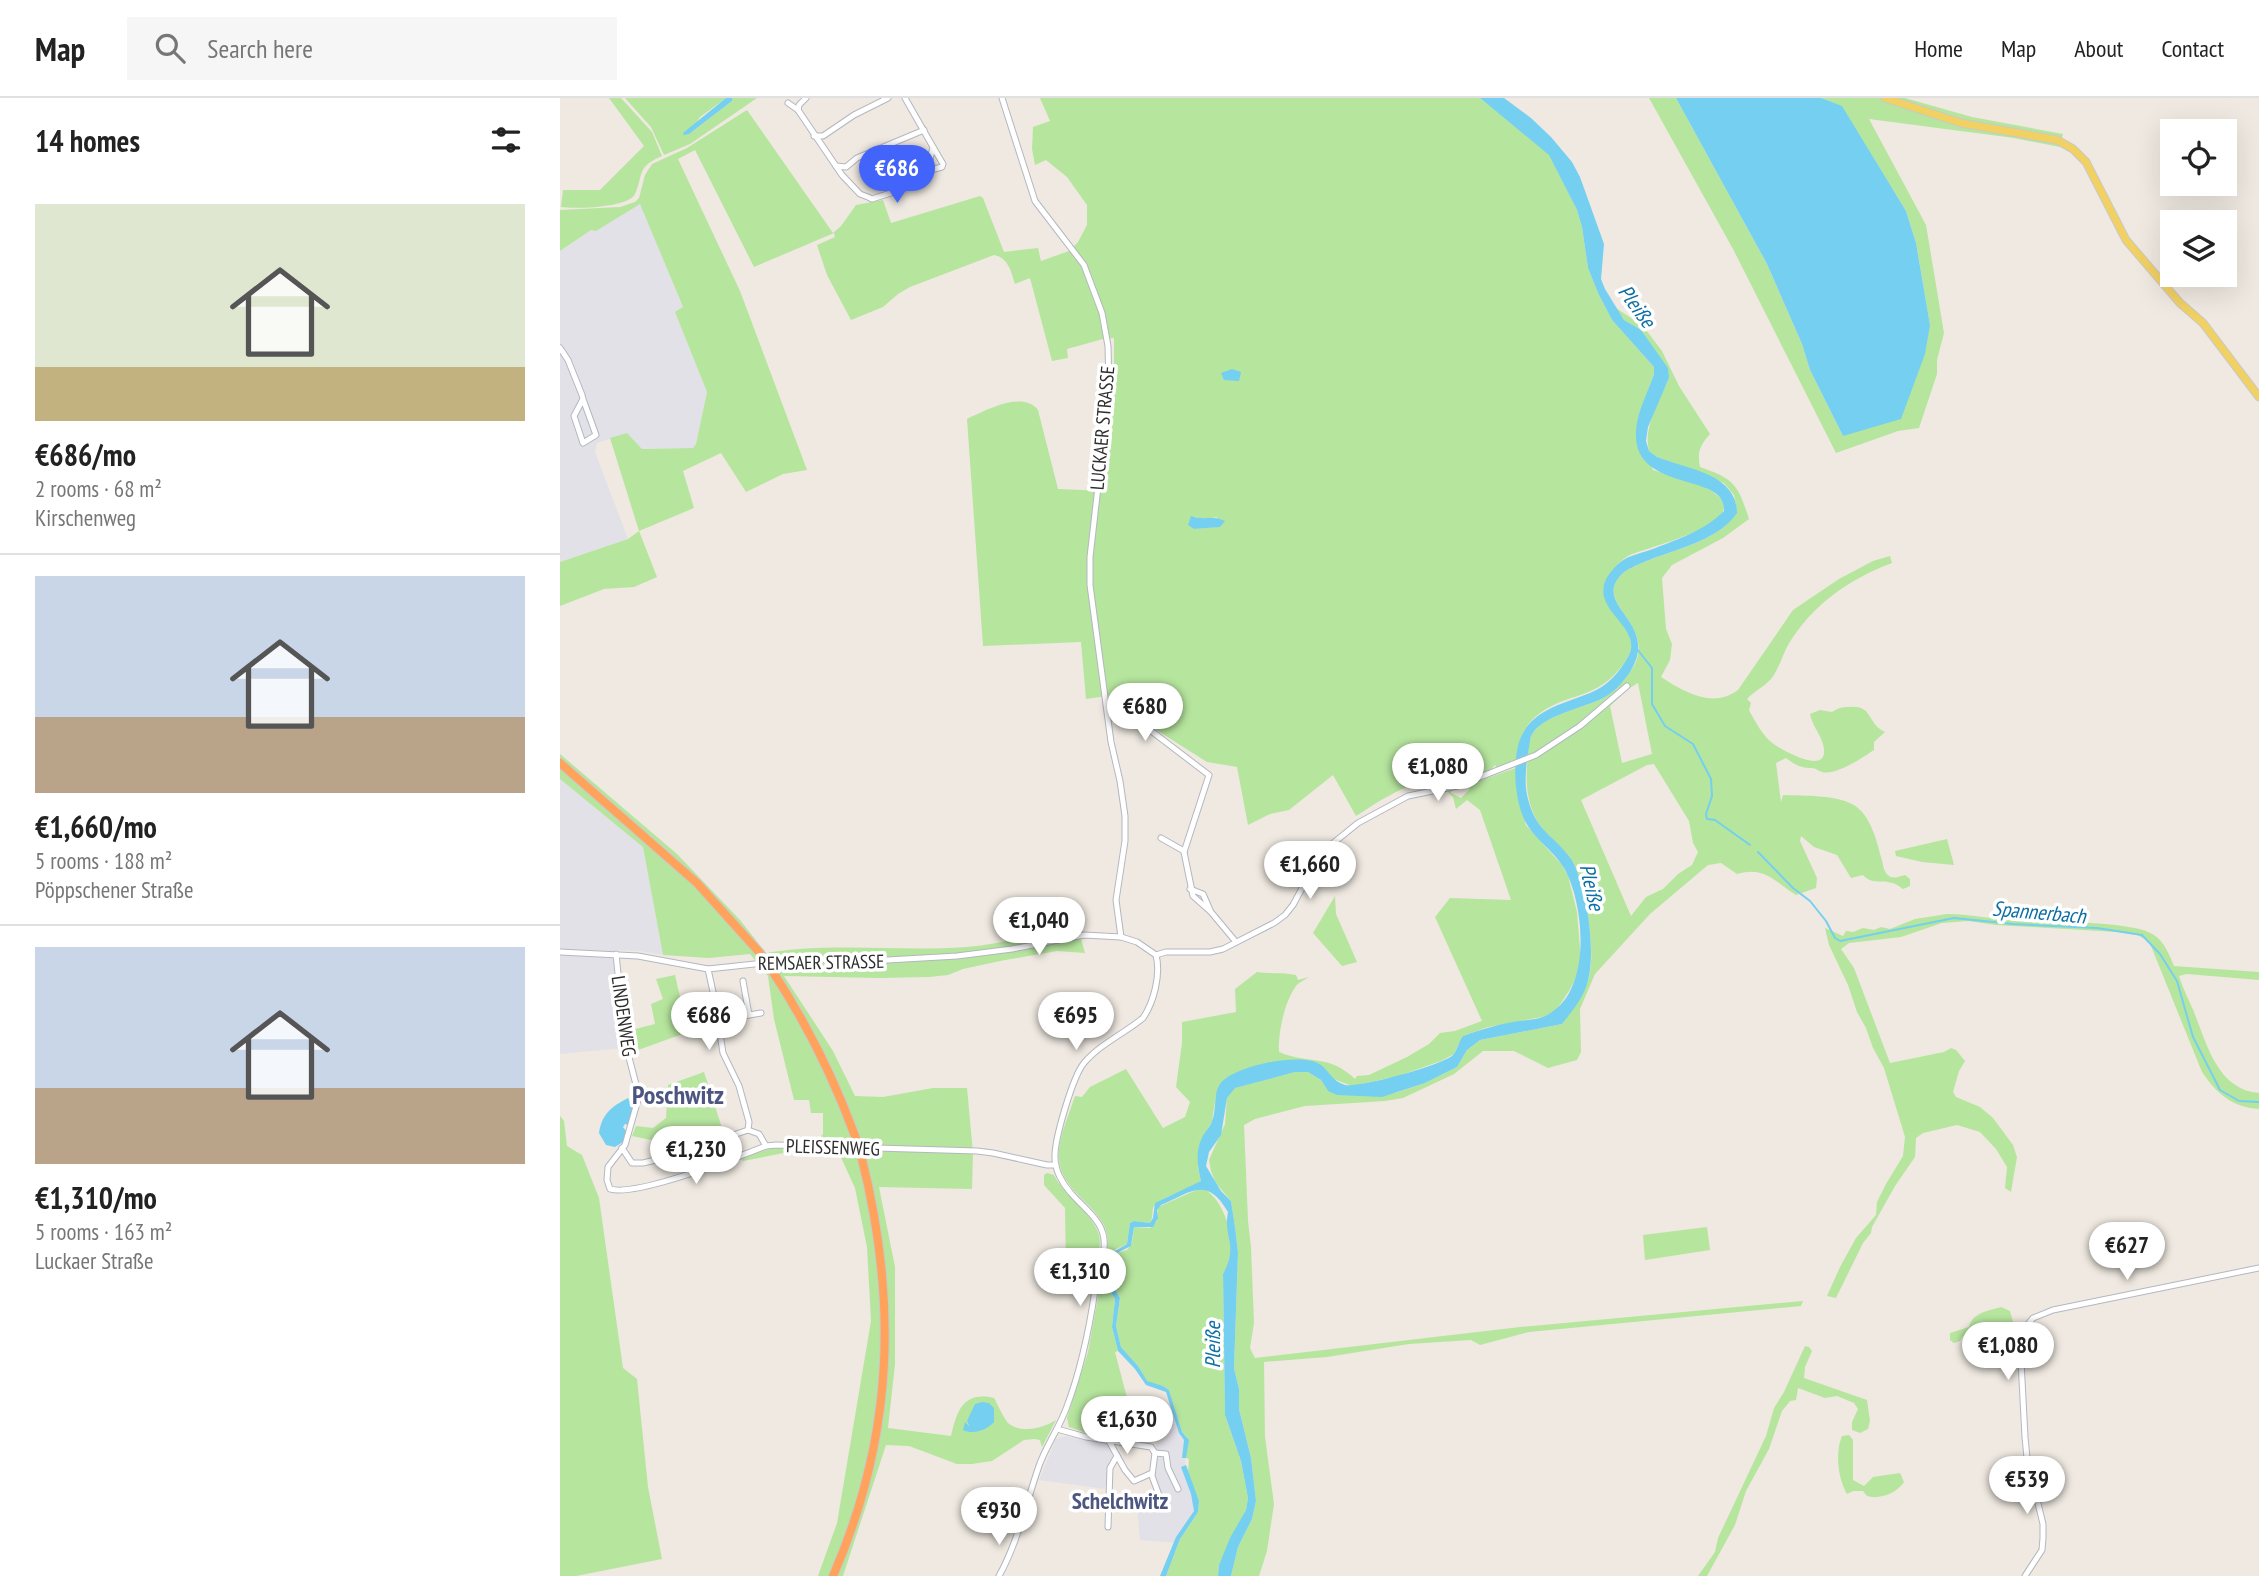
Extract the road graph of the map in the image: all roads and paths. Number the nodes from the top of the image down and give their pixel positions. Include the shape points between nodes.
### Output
1 (888, 98) edge
2 (905, 98) edge
3 (1002, 98) edge
4 (1885, 98) edge
5 (804, 99) edge
6 (798, 110) junction
7 (924, 130) junction
8 (814, 135) junction
9 (823, 136) junction
10 (821, 145) junction
11 (933, 147) junction
12 (836, 166) junction
13 (846, 167) junction
14 (928, 171) junction
15 (842, 176) junction
16 (560, 348) edge
17 (2259, 397) edge
18 (583, 399) junction
19 (1627, 687) dead end
20 (1107, 705) junction
21 (560, 762) edge
22 (1161, 838) dead end
23 (1184, 851) junction
24 (1121, 937) junction
25 (1236, 942) junction
26 (560, 952) edge
27 (616, 954) junction
28 (1156, 955) junction
29 (708, 969) junction
30 (743, 981) dead end
31 (761, 1013) dead end
32 (749, 1015) junction
33 (719, 1020) junction
34 (748, 1130) junction
35 (766, 1146) junction
36 (622, 1148) junction
37 (1056, 1165) junction
38 (616, 1191) joint
39 (2259, 1268) edge
40 (1057, 1429) junction
41 (1109, 1441) junction
42 (1156, 1453) junction
43 (1117, 1456) junction
44 (1152, 1473) junction
45 (1178, 1489) dead end
46 (1160, 1498) dead end
47 (1108, 1527) dead end
48 (833, 1576) edge
49 (999, 1576) edge
50 (2025, 1576) edge

1 - 9 street
2 - 7 street
3 - 20 street, LUCKAER STRASSE via 1035,201 1084,265 1102,313 1108,346 1109,390 1090,557
4 - 17 main road via 1961,122 2057,140 2073,149 2093,174 2126,240 2203,323
5 - 6 street
5 - 6 street via 788,103
6 - 8 street
7 - 11 street
7 - 13 street
8 - 9 street
8 - 10 street
9 - 10 street
10 - 12 street
11 - 14 street
11 - 14 street via 943,164
12 - 13 street
12 - 15 street
13 - 15 street
14 - 15 street via 903,189 872,198
16 - 18 street
18 - 18 street via 596,435 583,443 574,416
19 - 25 street via 1536,755 1457,786 1408,796 1357,823 1321,853 1285,915
20 - 23 street via 1125,711 1209,775
20 - 24 street, LUCKAER STRASSE via 1125,816 1116,900
21 - 48 highway, bridge via 697,883 759,952 818,1046 855,1136 880,1241 885,1359 874,1446 855,1521
22 - 23 street
23 - 25 street via 1190,889 1203,894 1211,912
24 - 28 street
24 - 29 street, REMSAER STRASSE via 1084,935 957,956 881,961 792,959
25 - 28 street via 1210,952
26 - 27 street, REMSAER STRASSE
27 - 29 street, REMSAER STRASSE
27 - 36 street, LINDENWEG via 625,1042 639,1096
28 - 37 street via 1150,1009 1088,1058 1076,1076 1055,1150
29 - 33 street
30 - 32 street
31 - 32 street
32 - 33 street
33 - 34 street via 723,1052 739,1086
34 - 35 street via 759,1134
34 - 36 street via 643,1163 632,1163
35 - 37 street, PLEISSENWEG via 976,1151
35 - 38 street, PLEISSENWEG via 691,1174
36 - 38 street, LINDENWEG via 608,1167 607,1180
37 - 40 street via 1069,1191 1103,1231 1104,1247 1084,1351
39 - 50 street via 2053,1310 2033,1318 2024,1329 2020,1342 2027,1458 2043,1524 2042,1550
40 - 41 street
40 - 49 street
41 - 42 street via 1151,1447
41 - 43 street
42 - 44 street
42 - 45 street via 1166,1454
43 - 44 street via 1135,1480
43 - 47 street via 1110,1468
44 - 46 street

